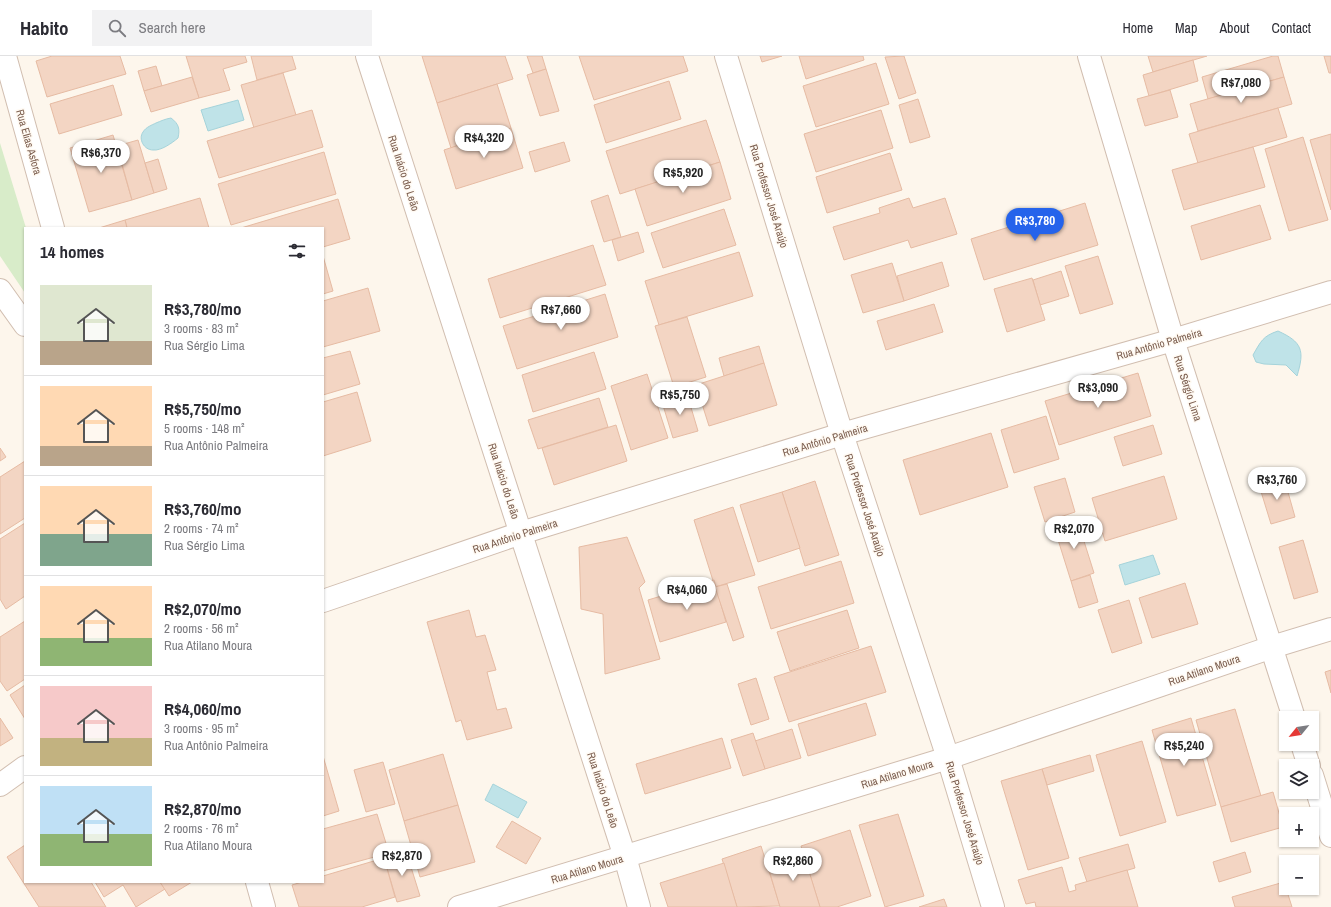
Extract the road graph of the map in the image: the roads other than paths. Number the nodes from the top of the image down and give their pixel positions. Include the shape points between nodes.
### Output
1 (5, 56) edge
2 (367, 56) edge
3 (726, 56) edge
4 (1088, 56) edge
5 (53, 227) edge
6 (0, 290) edge
7 (1331, 292) edge
8 (24, 325) edge
9 (1173, 340) junction
10 (842, 434) junction
11 (521, 533) junction
12 (324, 602) edge
13 (1331, 629) edge
14 (1272, 647) junction
15 (1292, 711) edge
16 (948, 758) junction
17 (24, 768) edge
18 (0, 785) edge
19 (1319, 797) edge
20 (1331, 836) edge
21 (625, 858) junction
22 (257, 883) edge
23 (264, 907) edge
24 (458, 907) edge
25 (639, 907) edge
26 (993, 907) edge

1 - 5 street, Rua Elias Asfora
2 - 11 street, Rua Inácio do Leão
3 - 10 street, Rua Professor José Araújo
4 - 9 street, Rua Sérgio Lima
6 - 8 street
7 - 9 street, Rua Antônio Palmeira
9 - 10 street, Rua Antônio Palmeira
9 - 14 street, Rua Sérgio Lima
10 - 11 street, Rua Antônio Palmeira
10 - 16 street, Rua Professor José Araújo
11 - 12 street, Rua Antônio Palmeira
11 - 21 street, Rua Inácio do Leão
13 - 14 street, Rua Atilano Moura
14 - 15 street, Rua Sérgio Lima
14 - 16 street, Rua Atilano Moura
16 - 21 street, Rua Atilano Moura
16 - 26 street, Rua Professor José Araújo
17 - 18 street
19 - 20 street
21 - 24 street, Rua Atilano Moura
21 - 25 street, Rua Inácio do Leão
22 - 23 street

